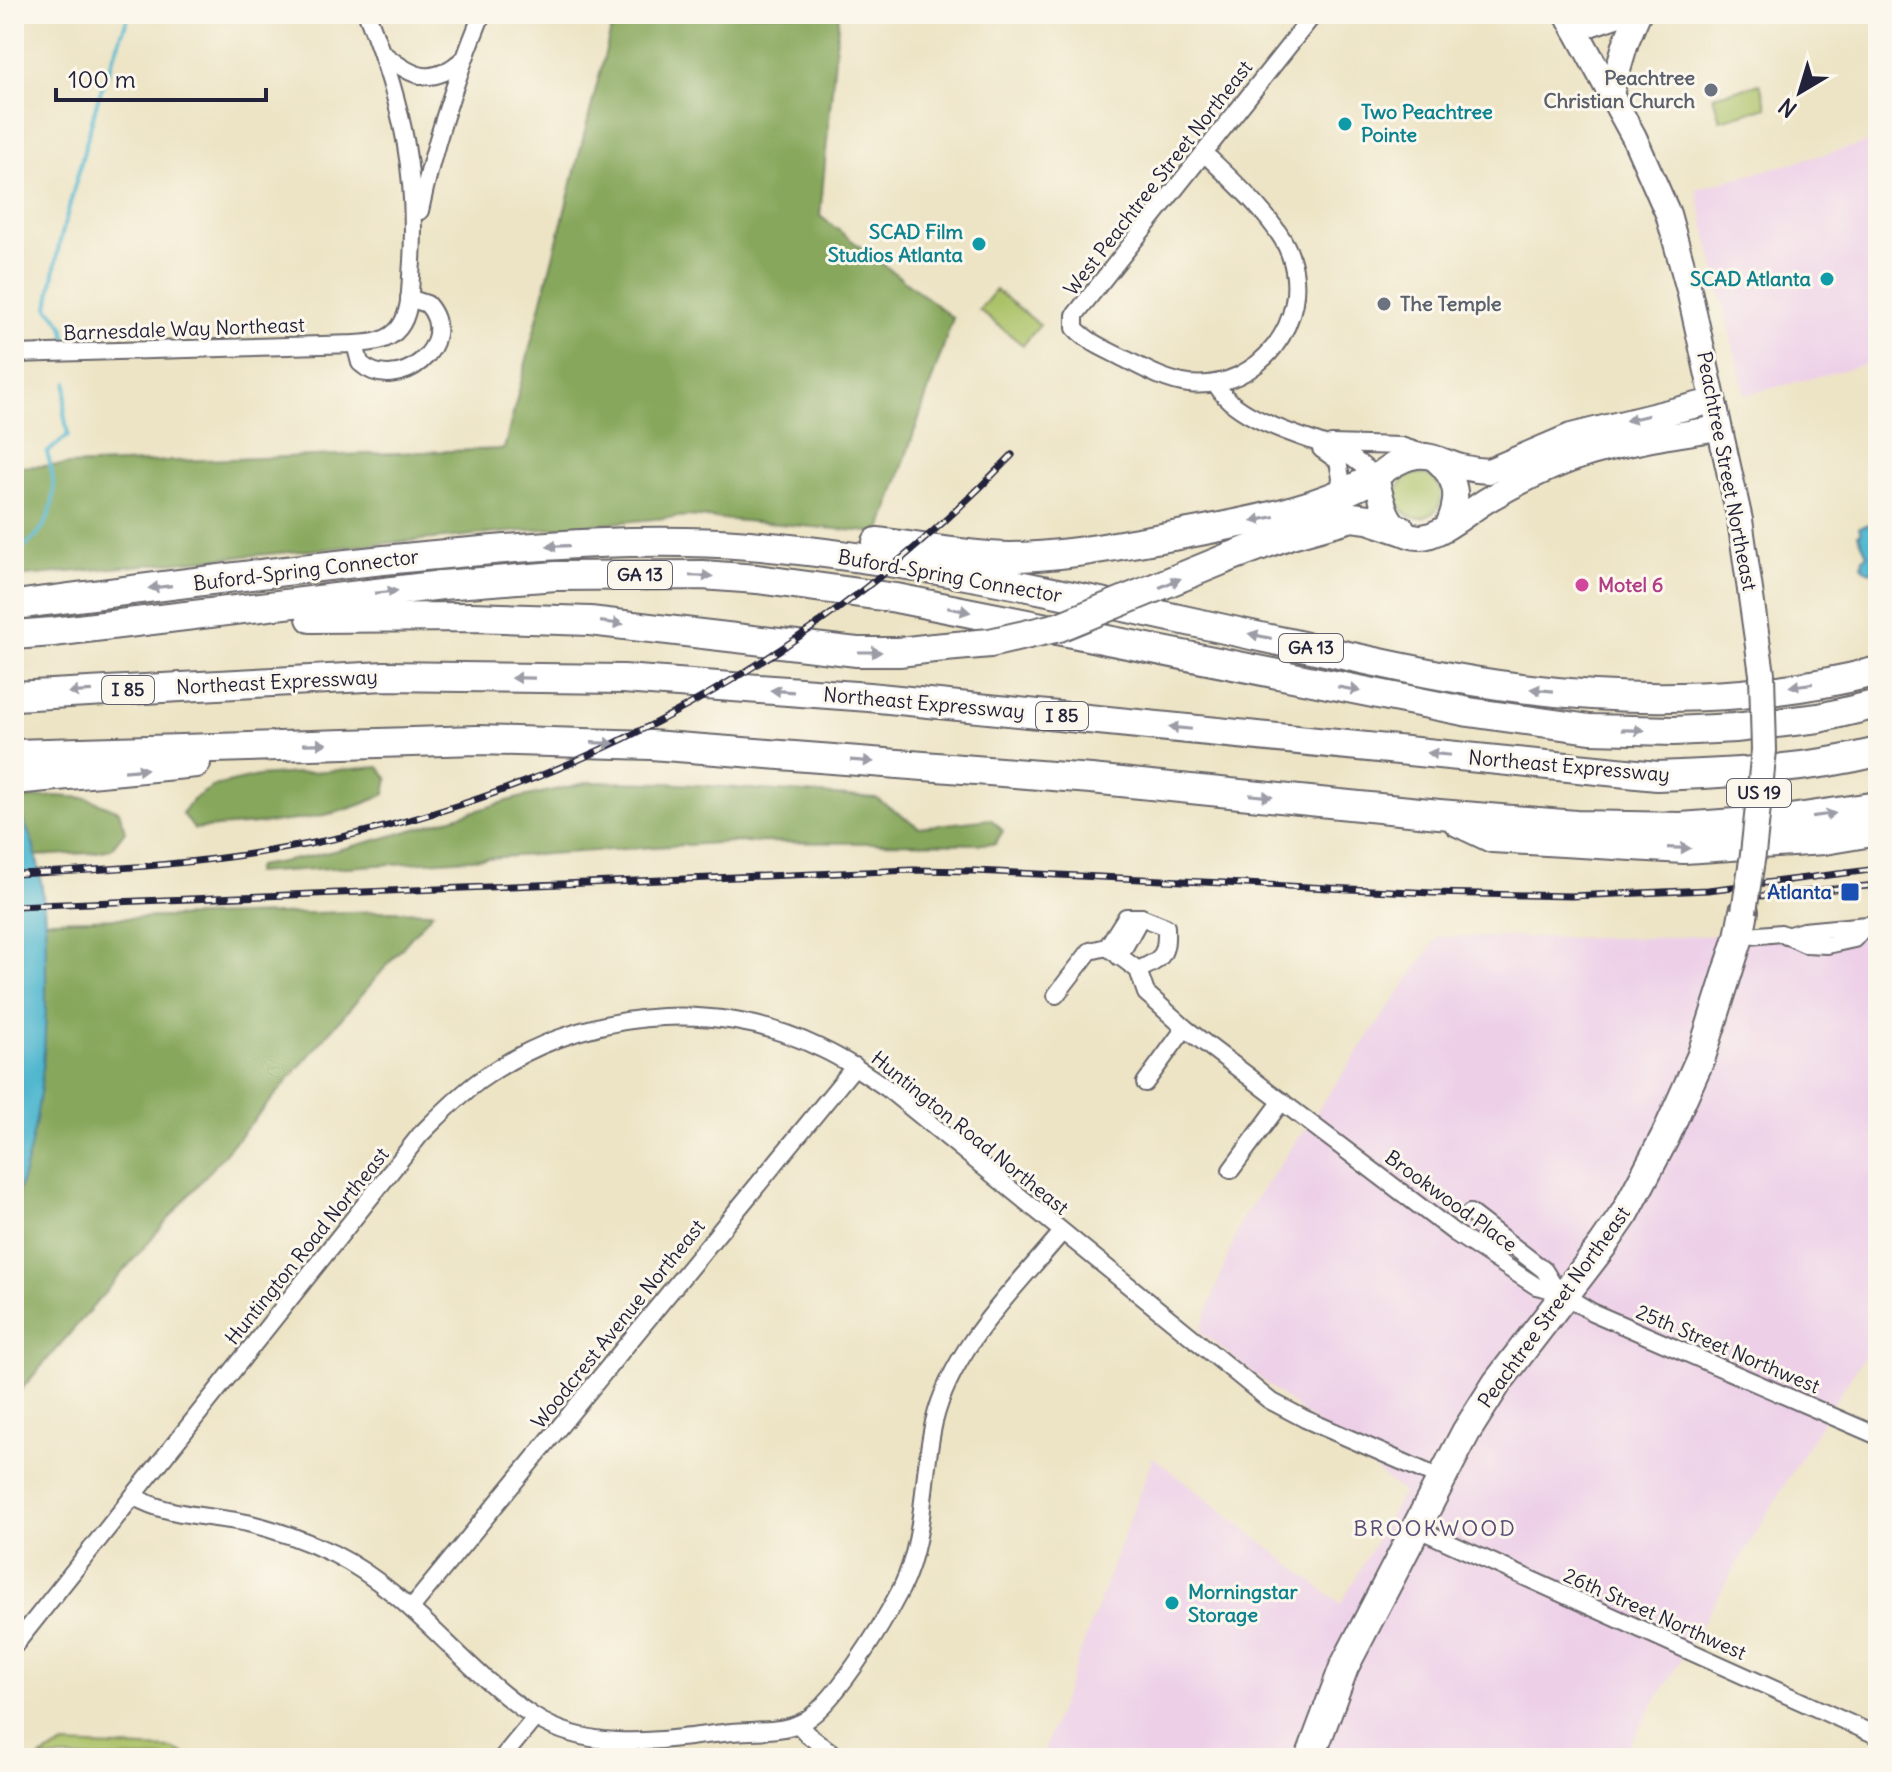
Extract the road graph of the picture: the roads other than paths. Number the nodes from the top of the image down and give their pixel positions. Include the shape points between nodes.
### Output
1 (367, 14) edge
2 (482, 14) edge
3 (1314, 14) edge
4 (1619, 14) edge
5 (1638, 14) edge
6 (1571, 22) edge
7 (383, 54) junction
8 (463, 59) junction
9 (1611, 93) junction
10 (1204, 153) junction
11 (415, 229) junction
12 (409, 298) junction
13 (355, 344) junction
14 (14, 354) edge
15 (1216, 383) junction
16 (1713, 401) junction
17 (1718, 428) junction
18 (1310, 442) junction
19 (1430, 456) junction
20 (1376, 477) junction
21 (1338, 497) junction
22 (1448, 525) junction
23 (1401, 530) junction
24 (748, 545) junction
25 (14, 605) edge
26 (114, 624) junction
27 (14, 635) edge
28 (1878, 671) edge
29 (14, 696) edge
30 (1878, 704) edge
31 (237, 746) junction
32 (1878, 752) edge
33 (28, 753) edge
34 (14, 780) edge
35 (1878, 806) edge
36 (1439, 814) junction
37 (1878, 831) edge
38 (1741, 924) junction
39 (1871, 925) edge
40 (1113, 952) junction
41 (1138, 970) junction
42 (1056, 995) dead end
43 (1185, 1028) junction
44 (855, 1066) junction
45 (1145, 1083) dead end
46 (1282, 1101) junction
47 (1231, 1170) dead end
48 (1470, 1213) dead end
49 (1062, 1232) junction
50 (1560, 1294) junction
51 (1878, 1436) edge
52 (1442, 1479) junction
53 (133, 1496) junction
54 (1416, 1528) junction
55 (412, 1607) junction
56 (14, 1646) edge
57 (535, 1718) junction
58 (798, 1724) junction
59 (1878, 1736) edge
60 (1314, 1748) edge
61 (502, 1758) edge
62 (839, 1758) edge

1 - 7 street
2 - 8 street
3 - 10 street, West Peachtree Street Northeast
4 - 6 main road
5 - 9 main road
6 - 9 main road, Peachtree Street Northeast / US 19
7 - 8 street via 400,67 433,78
7 - 11 street via 406,138
8 - 11 street
9 - 16 main road, Peachtree Street Northeast / US 19 via 1664,200
10 - 15 street via 1274,228 1296,275 1296,299 1277,345 1260,363
10 - 15 street, West Peachtree Street Northeast via 1074,321 1094,343 1173,381
11 - 12 street, Barnesdale Way Northeast
12 - 13 street, Barnesdale Way Northeast via 405,318 393,334 376,343
12 - 13 street via 427,304 437,320 434,344 420,363 399,374 375,373 360,363
13 - 14 street, Barnesdale Way Northeast
15 - 18 street via 1221,395 1238,406
16 - 17 main road, Peachtree Street Northeast / US 19
16 -> 19 main road via 1571,436 1489,471
17 - 22 main road via 1589,454 1489,499
17 - 38 main road, Peachtree Street Northeast / US 19, bridge via 1741,524 1762,674 1764,750
18 - 19 street via 1401,446
18 - 20 street via 1351,457
18 - 21 street via 1338,461
19 - 20 main road via 1408,456
19 - 22 main road via 1449,472 1457,493
20 - 21 highway
20 - 23 main road via 1386,514
21 -> 24 highway via 1227,526 1058,554 1008,557 823,536
22 - 23 main road via 1420,537
26 -> 23 highway, bridge via 352,616 590,621 857,652 899,652 990,643 1059,627 1291,534 1352,517
24 -> 25 highway, Buford-Spring Connector / GA 13 via 508,549
28 -> 24 highway, Buford-Spring Connector / GA 13 via 1713,696 1518,688 922,567
26 - 27 highway, Buford-Spring Connector / GA 13
26 -> 30 highway, Buford-Spring Connector / GA 13 via 442,585 556,576 702,575 896,598 1469,712 1590,729 1735,728 1819,718
32 -> 29 highway, Northeast Expressway / I 85 via 1772,771 1657,776 869,697 623,679 384,676
31 - 33 highway
34 -> 31 highway via 204,762
31 -> 36 highway via 478,740 651,745 1091,779
36 -> 35 highway via 1681,827
36 -> 37 highway via 1492,838 1684,849
38 - 39 street via 1805,944 1827,945 1854,939
38 - 50 highway, Peachtree Street Northeast / US 19 via 1701,1057 1665,1137 1625,1213
40 - 41 street
40 - 41 street via 1141,917 1166,927 1167,947 1157,962
40 - 42 street via 1090,951
41 - 43 street, Brookwood Place via 1146,993
43 - 45 street
43 - 46 street, Brookwood Place
44 - 49 street, Huntington Road Northeast
44 - 53 street, Huntington Road Northeast via 775,1030 682,1016 590,1028 505,1064 457,1098 420,1135
44 - 55 street, Woodcrest Avenue Northeast
46 - 47 street
46 - 50 street, Brookwood Place via 1455,1233 1536,1286
48 - 50 street, Brookwood Place via 1544,1270
49 - 52 street, Huntington Road Northeast via 1269,1400
49 - 58 street via 954,1369 934,1424 920,1528 902,1586 881,1626 829,1699
50 - 51 street, 25th Street Northwest
50 - 52 highway, Peachtree Street Northeast / US 19 via 1497,1383
52 - 54 highway, Peachtree Street Northeast / US 19
53 - 55 street via 167,1512 246,1523 306,1542 362,1570
53 - 56 street, Huntington Road Northeast
54 - 59 street, 26th Street Northwest
54 - 60 highway, Peachtree Street Northeast / US 19 via 1344,1667
55 - 57 street
57 - 58 street via 578,1736 625,1742
57 - 61 street
58 - 62 street

